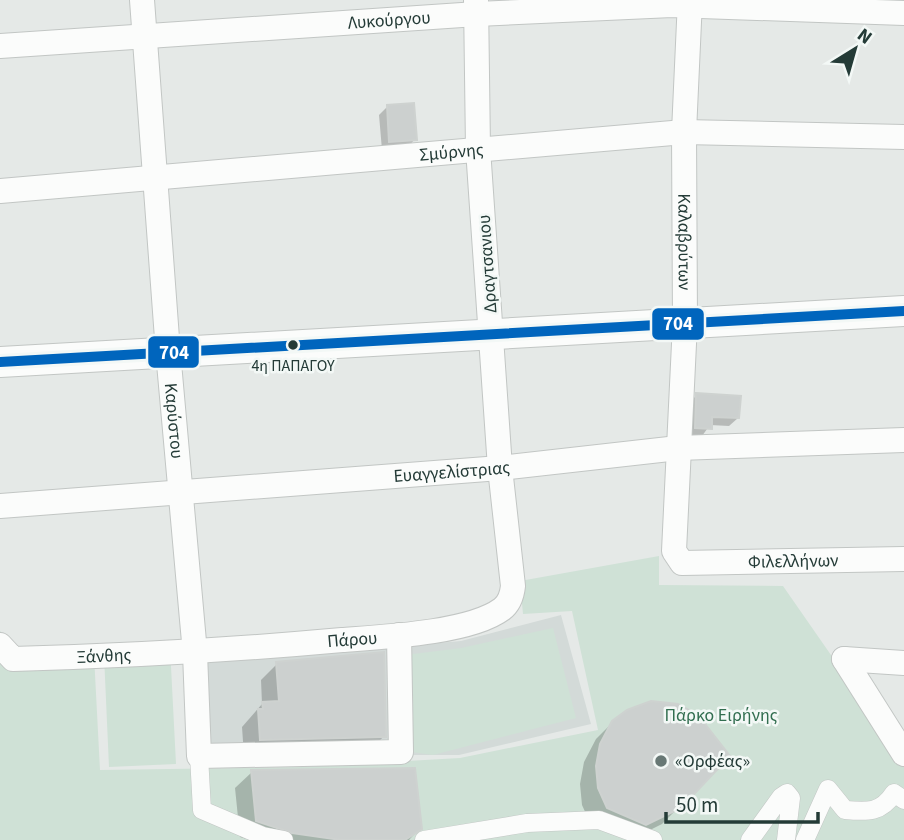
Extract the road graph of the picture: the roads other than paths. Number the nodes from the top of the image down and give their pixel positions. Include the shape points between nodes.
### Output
1 (142, 0) edge
2 (690, 3) edge
3 (476, 7) edge
4 (904, 13) edge
5 (147, 37) junction
6 (0, 46) edge
7 (684, 132) junction
8 (904, 137) edge
9 (478, 149) junction
10 (155, 177) junction
11 (0, 191) edge
12 (904, 311) edge
13 (685, 323) junction
14 (492, 334) junction
15 (167, 352) junction
16 (0, 362) edge
17 (904, 440) edge
18 (678, 447) junction
19 (500, 468) junction
20 (182, 494) junction
21 (0, 506) edge
22 (904, 559) edge
23 (682, 563) joint
24 (503, 608) joint
25 (399, 635) junction
26 (7, 652) edge
27 (195, 653) junction
28 (904, 663) edge
29 (904, 754) edge
30 (199, 756) junction
31 (904, 800) edge
32 (284, 840) edge
33 (424, 840) edge
34 (653, 840) edge
35 (750, 840) edge
36 (786, 840) edge
37 (805, 840) edge

1 - 5 street, Καρύστου
2 - 3 street, Λυκούργου
2 - 4 street, Λυκούργου
2 - 7 street, Καλαβρύτων
3 - 5 street, Λυκούργου
3 - 9 street, Δραγτσανιου
5 - 6 street, Λυκούργου
5 - 10 street, Καρύστου
7 - 8 street, Σμύρνης
7 - 9 street, Σμύρνης
7 - 13 street, Καλαβρύτων
9 - 10 street, Σμύρνης
9 - 14 street, Δραγτσανιου
10 - 11 street, Σμύρνης
10 - 15 street, Καρύστου
12 - 13 street
13 - 14 street
13 - 18 street, Καλαβρύτων
14 - 15 street
14 - 19 street, Δραγτσανιου
15 - 16 street
15 - 20 street, Καρύστου
17 - 18 street, Ευαγγελίστριας
18 - 19 street, Ευαγγελίστριας
18 - 23 street, Καλαβρύτων via 672,545
19 - 20 street, Ευαγγελίστριας
19 - 24 street, Δραγτσανιου via 513,586
20 - 21 street, Ευαγγελίστριας
20 - 27 street, Καρύστου
22 - 23 street, Φιλελλήνων
24 - 25 street, Πάρου via 483,619
25 - 27 street, Πάρου
25 - 30 street via 401,752
26 - 27 street, Ξάνθης
27 - 30 street, Καρύστου
28 - 29 street via 844,659
30 - 32 street via 202,810
31 - 37 street via 894,793 885,806 871,812 845,810 828,789
33 - 34 street via 527,823 599,820
35 - 36 street via 787,793 791,798

